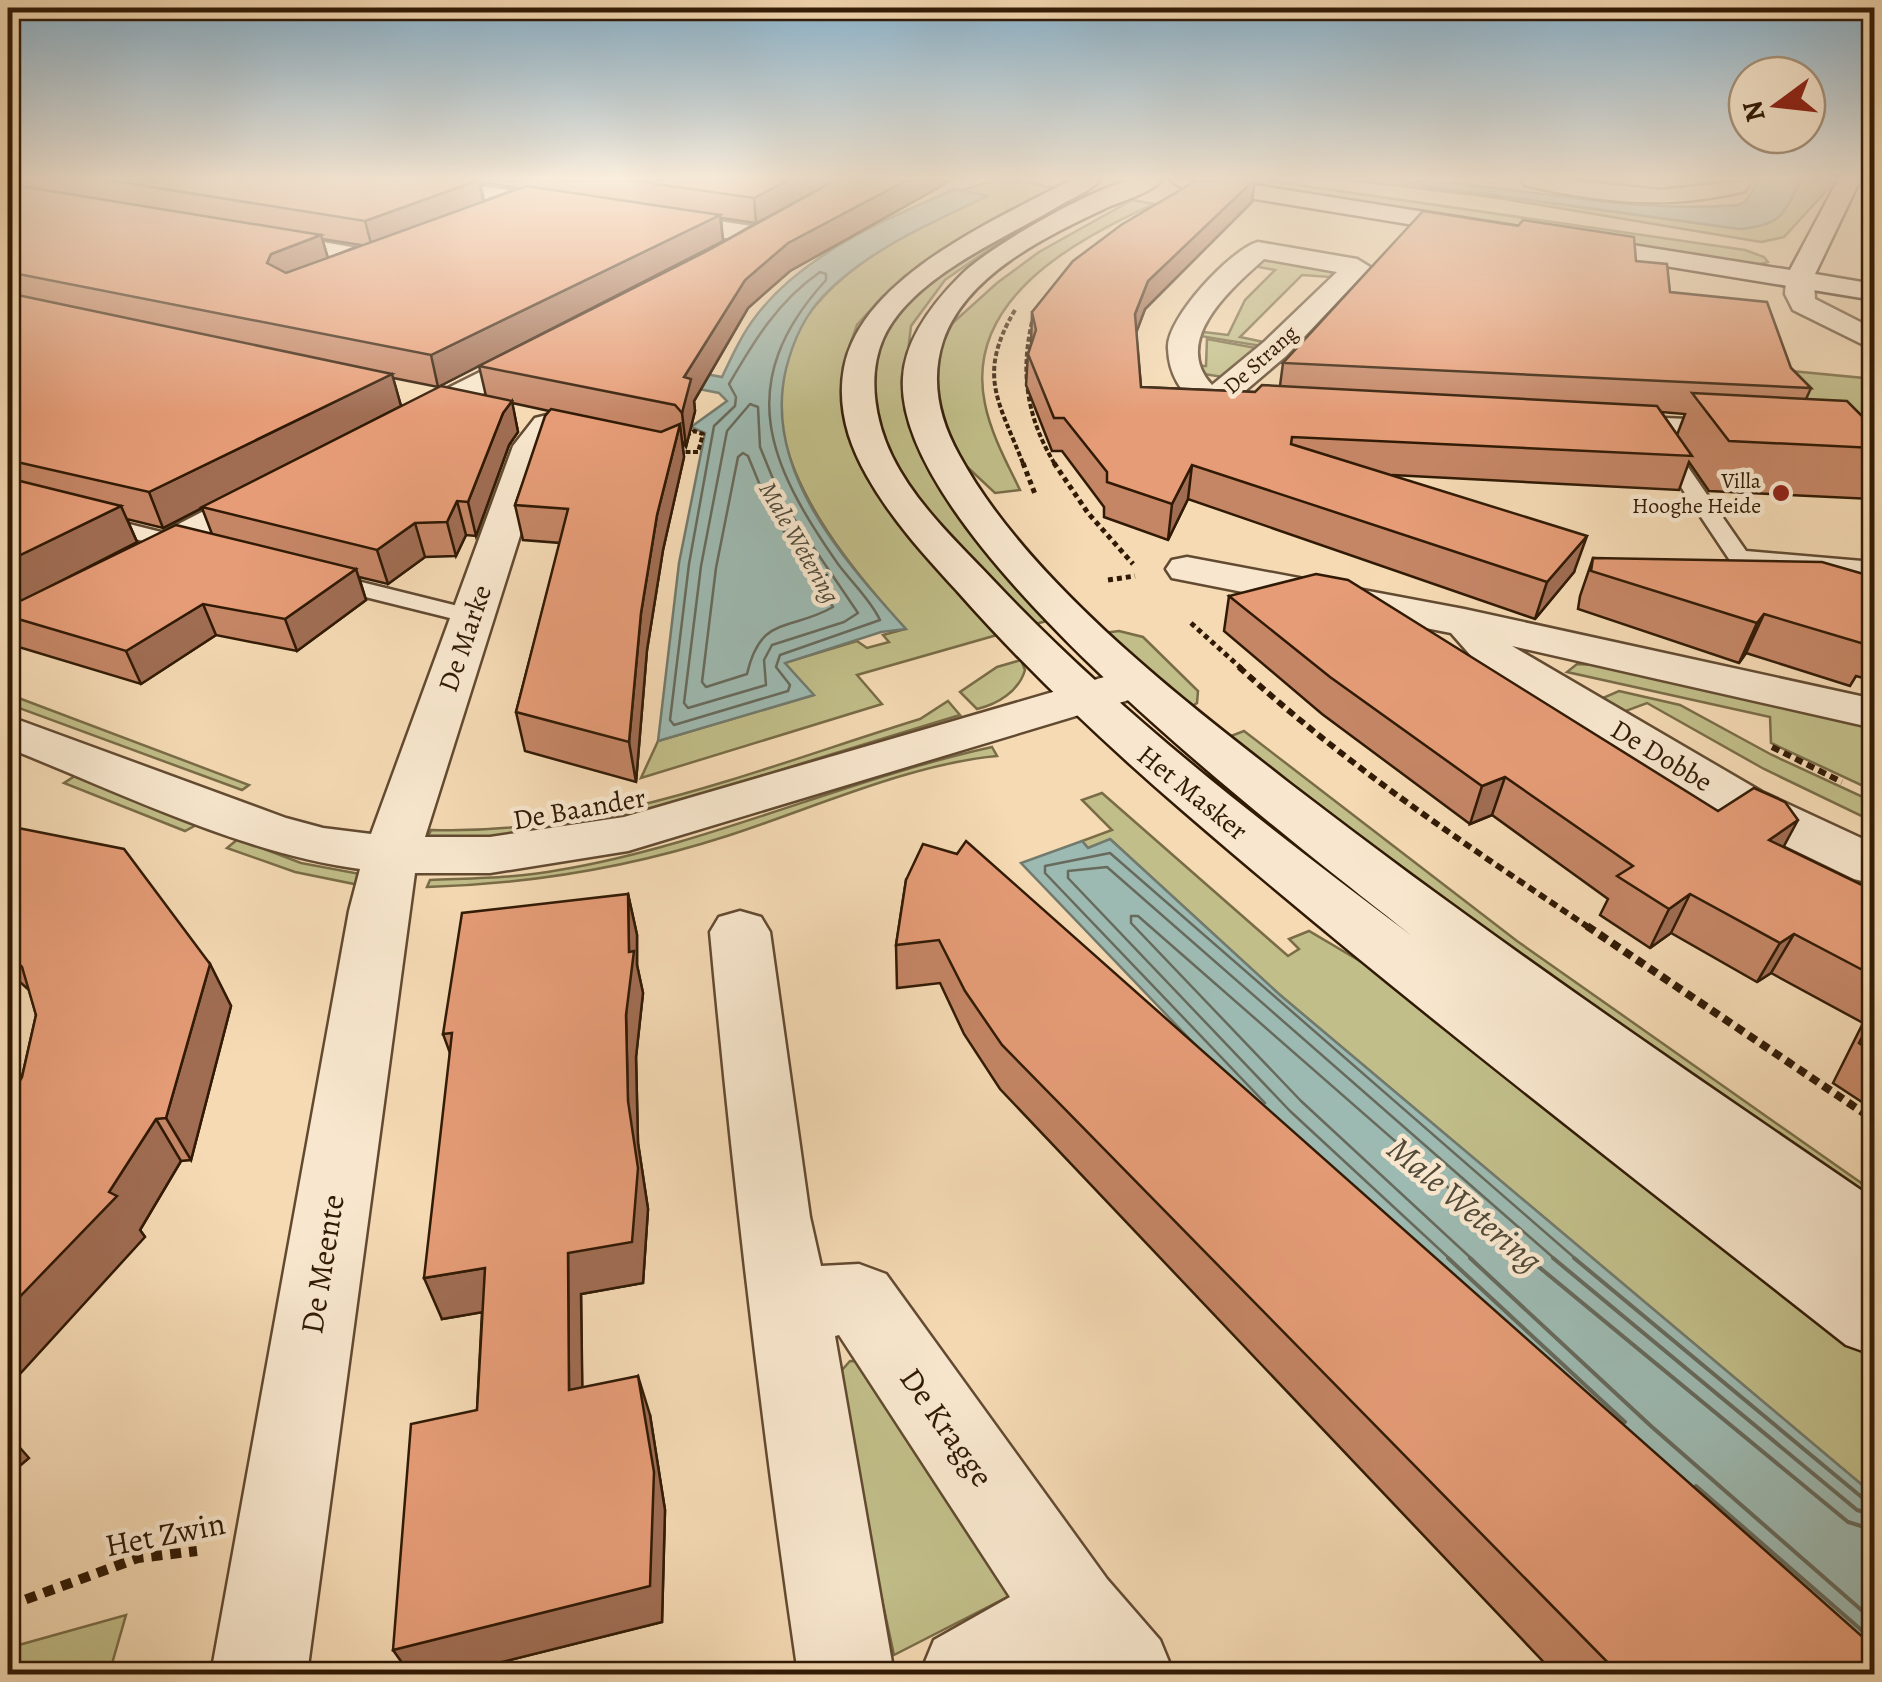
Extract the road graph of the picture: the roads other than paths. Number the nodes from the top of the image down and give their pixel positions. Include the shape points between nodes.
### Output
1 (374, 258) edge
2 (719, 258) edge
3 (951, 258) edge
4 (1005, 258) edge
5 (1248, 258) edge
6 (1311, 258) edge
7 (1736, 258) edge
8 (1749, 258) edge
9 (1808, 258) edge
10 (716, 260) edge
11 (1874, 267) edge
12 (1803, 268) junction
13 (325, 278) edge
14 (1874, 292) edge
15 (1874, 340) edge
16 (552, 345) edge
17 (394, 392) edge
18 (443, 403) junction
19 (1211, 403) junction
20 (1298, 410) edge
21 (1557, 423) edge
22 (1651, 428) junction
23 (1874, 438) edge
24 (359, 446) edge
25 (308, 472) edge
26 (76, 516) edge
27 (173, 542) junction
28 (210, 551) edge
29 (1187, 568) dead end
30 (1874, 570) edge
31 (303, 574) edge
32 (470, 616) junction
33 (1464, 622) junction
34 (8, 629) edge
35 (1111, 690) junction
36 (1874, 713) edge
37 (8, 731) edge
38 (390, 855) junction
39 (1874, 866) edge
40 (740, 932) dead end
41 (1874, 1240) edge
42 (790, 1304) junction
43 (1874, 1319) edge
44 (1100, 1643) edge
45 (259, 1674) edge
46 (846, 1674) edge
47 (968, 1674) edge

1 - 13 street
2 - 10 street
3 - 35 street, Het Masker via 896,301 874,329 861,360 865,434 929,536 1030,646
4 - 35 street, Het Masker via 971,281 930,332 919,382 924,417 963,493
5 - 19 street, De Strang via 1197,312 1182,344 1188,379
6 - 19 street, De Strang via 1357,266 1275,350
7 - 12 street
8 - 12 street
9 - 12 street
11 - 12 street
12 - 14 street
12 - 15 street via 1803,304
16 - 18 street
17 - 18 street
18 - 24 street
18 - 32 street, De Marke via 535,422
19 - 20 street, De Strang
21 - 22 street
22 - 23 street
22 - 30 lane via 1739,557
25 - 27 street
26 - 27 lane
27 - 28 lane
27 - 34 street
29 - 33 street
31 - 32 lane
32 - 38 street, De Marke
33 - 36 street
33 - 39 street, De Dobbe via 1496,656 1743,804
35 - 38 street, De Baander via 628,834 490,855
35 - 41 street, Het Masker
35 - 43 street, Het Masker via 1130,740 1568,1089
37 - 38 street, De Baander via 267,830
38 - 45 street, De Meente
40 - 42 street via 772,1218
42 - 44 street, De Kragge via 859,1299
42 - 46 street
44 - 47 street, De Kragge

